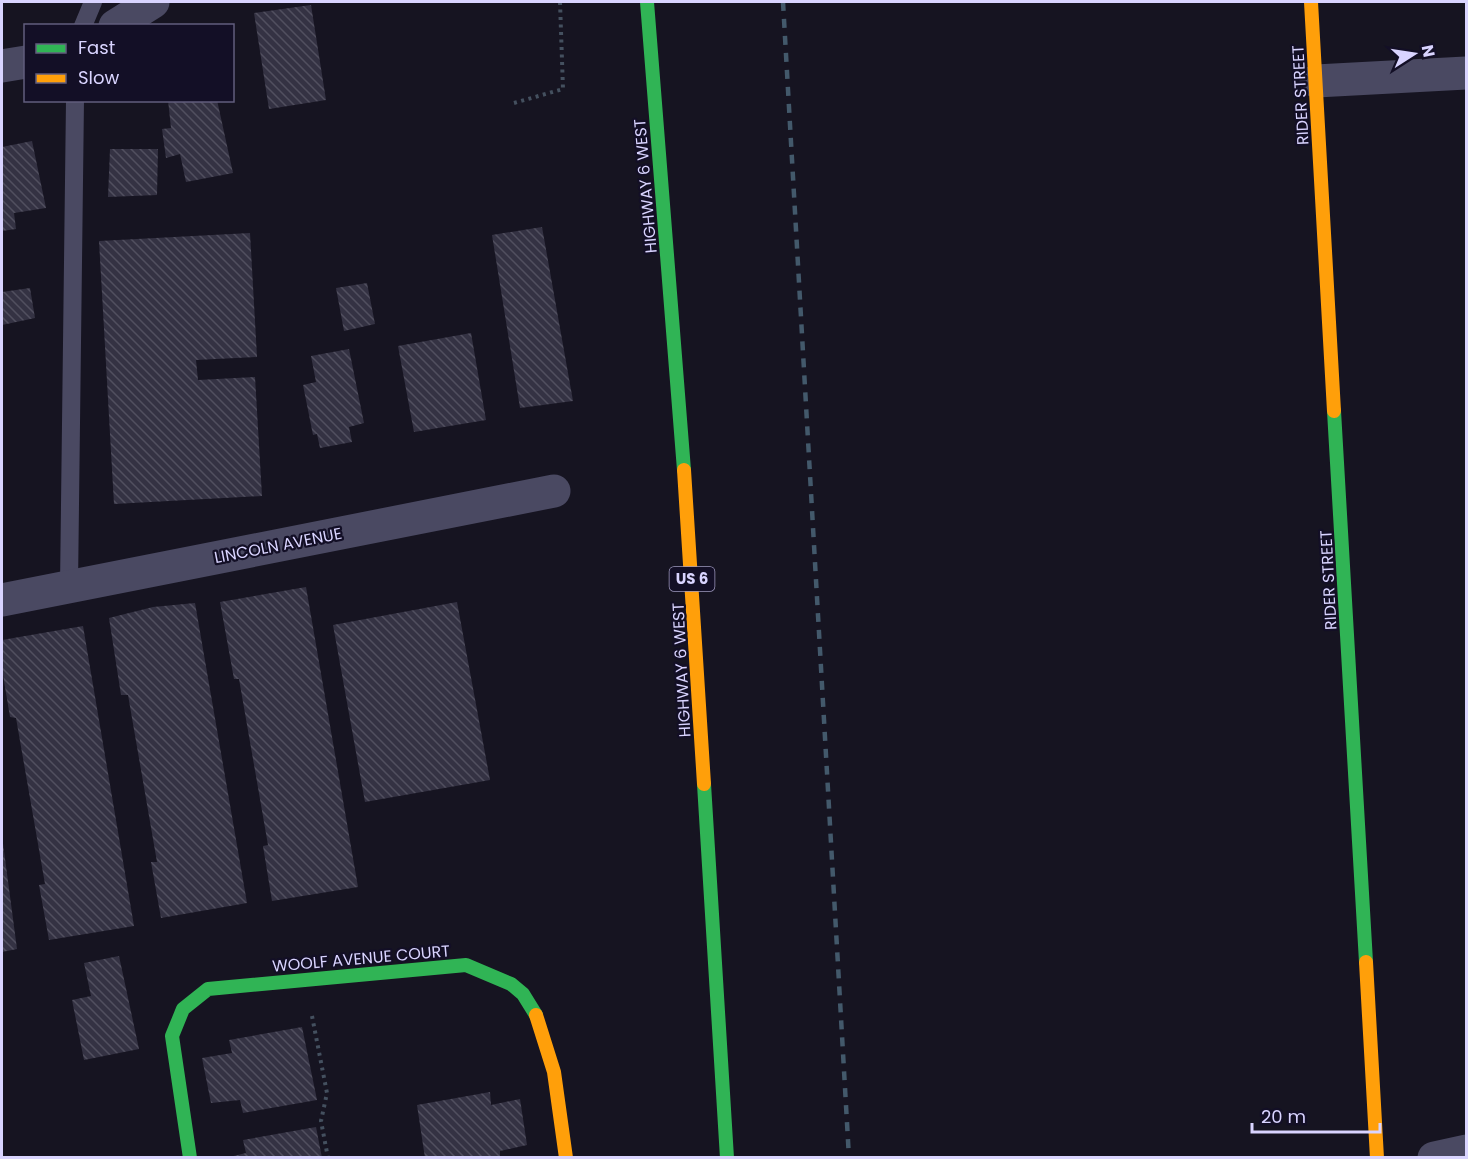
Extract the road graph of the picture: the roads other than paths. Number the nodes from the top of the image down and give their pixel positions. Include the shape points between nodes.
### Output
1 (93, 2) edge
2 (153, 2) edge
3 (647, 2) edge
4 (1311, 2) edge
5 (84, 24) edge
6 (118, 24) edge
7 (24, 62) edge
8 (2, 66) edge
9 (1467, 73) edge
10 (1316, 81) junction
11 (75, 102) edge
12 (554, 491) dead end
13 (69, 586) junction
14 (2, 600) edge
15 (1467, 1151) edge
16 (190, 1158) edge
17 (566, 1158) edge
18 (727, 1158) edge
19 (1377, 1158) edge
20 (1434, 1158) edge

1 - 5 lane
2 - 6 street
3 - 18 street, HIGHWAY 6 WEST / US 6 via 689,539
4 - 10 street, RIDER STREET
7 - 8 street
9 - 10 street
10 - 19 street, RIDER STREET
11 - 13 lane
12 - 13 street, LINCOLN AVENUE
13 - 14 street, LINCOLN AVENUE
15 - 20 street
16 - 17 street, WOOLF AVENUE COURT via 172,1036 183,1009 208,989 466,965 498,977 522,994 539,1025 552,1064

